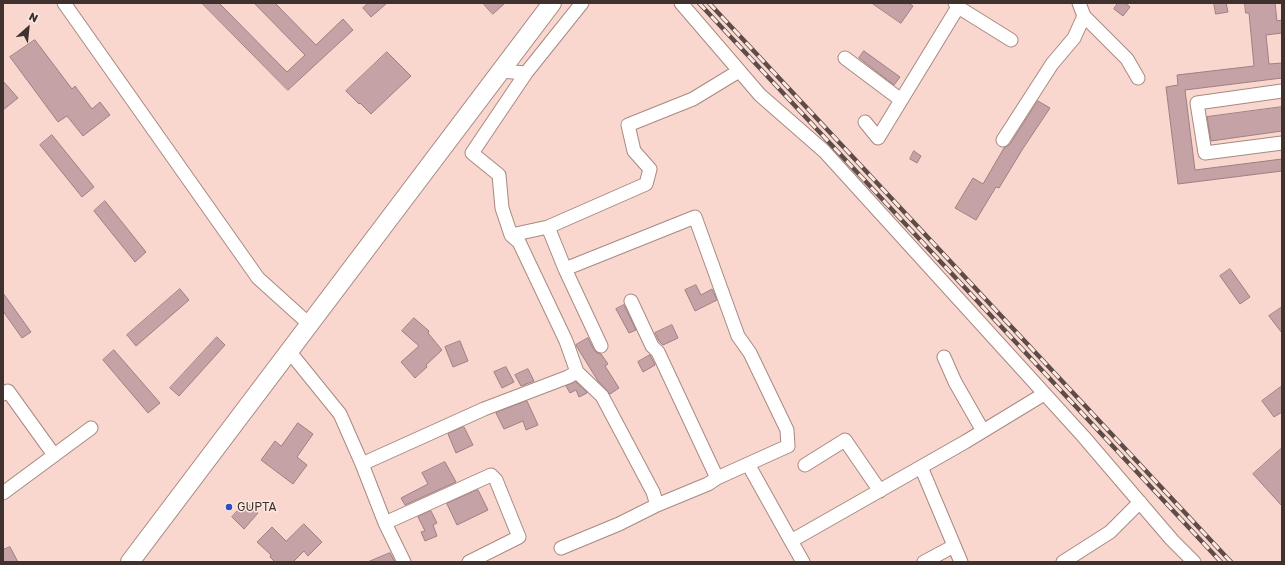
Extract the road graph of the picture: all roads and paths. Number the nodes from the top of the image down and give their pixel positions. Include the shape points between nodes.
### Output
1 (64, 3) edge
2 (552, 3) edge
3 (582, 3) edge
4 (681, 3) edge
5 (1079, 3) edge
6 (956, 5) edge
7 (1084, 16) junction
8 (1011, 40) dead end
9 (845, 58) dead end
10 (500, 71) junction
11 (739, 71) junction
12 (526, 73) junction
13 (1138, 78) dead end
14 (1282, 91) edge
15 (901, 100) junction
16 (865, 122) dead end
17 (1003, 140) dead end
18 (1282, 143) edge
19 (548, 227) junction
20 (511, 235) junction
21 (565, 269) junction
22 (631, 301) dead end
23 (309, 324) junction
24 (601, 346) dead end
25 (289, 351) junction
26 (944, 357) dead end
27 (577, 372) junction
28 (3, 394) edge
29 (1044, 394) junction
30 (90, 428) dead end
31 (983, 431) junction
32 (54, 455) junction
33 (362, 464) junction
34 (748, 464) junction
35 (805, 465) dead end
36 (921, 467) junction
37 (717, 478) junction
38 (880, 491) junction
39 (3, 493) edge
40 (1140, 502) junction
41 (657, 505) junction
42 (385, 523) junction
43 (791, 541) junction
44 (954, 546) junction
45 (561, 548) dead end
46 (130, 562) edge
47 (404, 562) edge
48 (469, 562) edge
49 (803, 562) edge
50 (924, 562) edge
51 (961, 562) edge
52 (1063, 562) edge
53 (1194, 562) edge

1 - 23 street via 258,278
2 - 10 main road
3 - 12 street
4 - 11 street
5 - 7 street
6 - 8 street
6 - 15 street
7 - 13 street via 1127,59
7 - 17 street via 1074,38 1052,64
9 - 15 street
10 - 12 street
10 - 23 main road
11 - 19 street via 693,99 628,125 634,151 650,169 646,184
11 - 29 street via 760,95 824,151
12 - 20 street via 472,154 499,175 502,208
14 - 18 street via 1197,103 1205,152
15 - 16 street via 878,138
19 - 20 street
19 - 21 street
20 - 27 street via 519,242 566,341
21 - 24 street
21 - 34 street via 695,217 738,336 750,353 787,430 788,446
22 - 37 street
23 - 25 main road
25 - 33 street via 340,414
25 - 46 main road
26 - 31 street
27 - 33 street via 484,409
27 - 41 street via 602,396 653,492
28 - 32 street via 8,391
29 - 31 street
29 - 40 street
30 - 32 street
31 - 36 street
32 - 39 street
33 - 42 street
34 - 37 street
34 - 43 street
35 - 38 street via 845,440
36 - 38 street
36 - 44 street
37 - 41 street
38 - 43 street
40 - 52 street via 1110,532
40 - 53 street
41 - 45 street
42 - 47 street
42 - 48 street via 491,475 496,480 518,537
43 - 49 street
44 - 50 street
44 - 51 street

